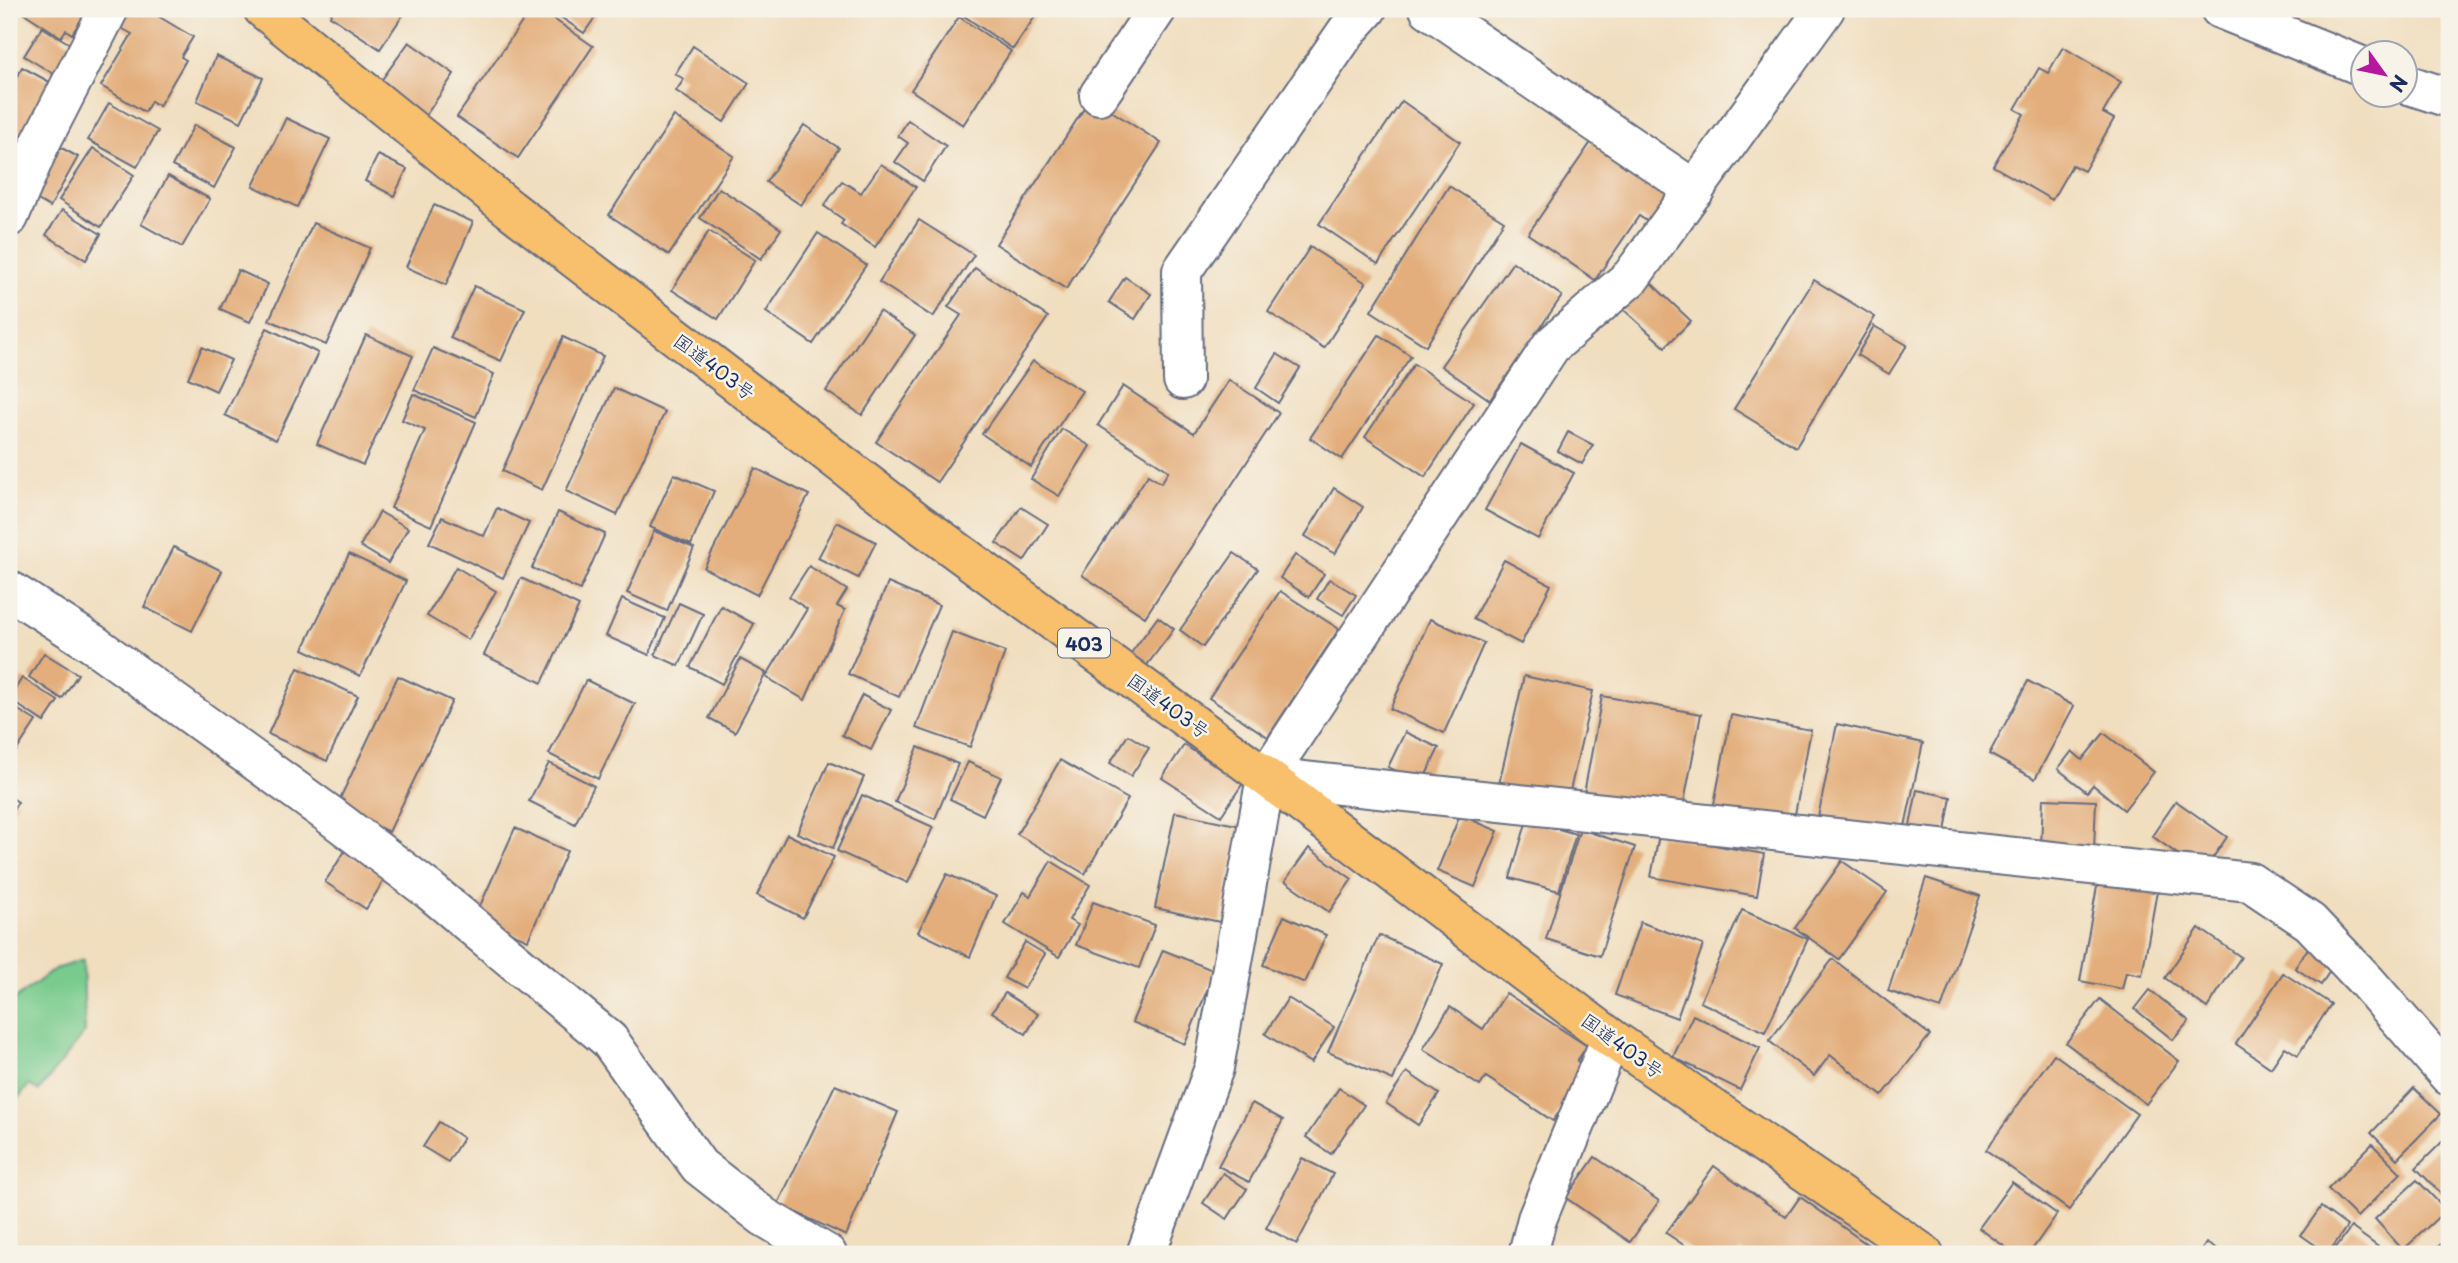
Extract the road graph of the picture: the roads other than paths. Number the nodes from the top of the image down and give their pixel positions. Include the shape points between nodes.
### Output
1 (108, 9) edge
2 (263, 9) edge
3 (1157, 9) edge
4 (1367, 9) edge
5 (1429, 9) edge
6 (1825, 9) edge
7 (2220, 9) edge
8 (2350, 61) edge
9 (2420, 89) edge
10 (1099, 95) dead end
11 (2449, 98) edge
12 (1695, 190) junction
13 (9, 217) edge
14 (1182, 380) dead end
15 (9, 590) edge
16 (1266, 777) junction
17 (1612, 1038) junction
18 (2449, 1076) edge
19 (827, 1254) edge
20 (1146, 1254) edge
21 (1528, 1254) edge
22 (1924, 1254) edge

1 - 13 street
2 - 16 highway, 国道403号 / 403 via 510,209 883,495
3 - 10 street
4 - 14 street via 1347,31 1182,271
5 - 12 street
6 - 12 street
7 - 8 street
9 - 11 street
12 - 16 street via 1631,277 1551,346
15 - 19 street via 92,643 429,890 609,1040 699,1166 764,1217
16 - 17 highway, 国道403号 / 403
16 - 18 street via 2249,882 2310,922
16 - 20 street via 1214,1068
17 - 21 street via 1537,1219
17 - 22 highway, 国道403号 / 403

